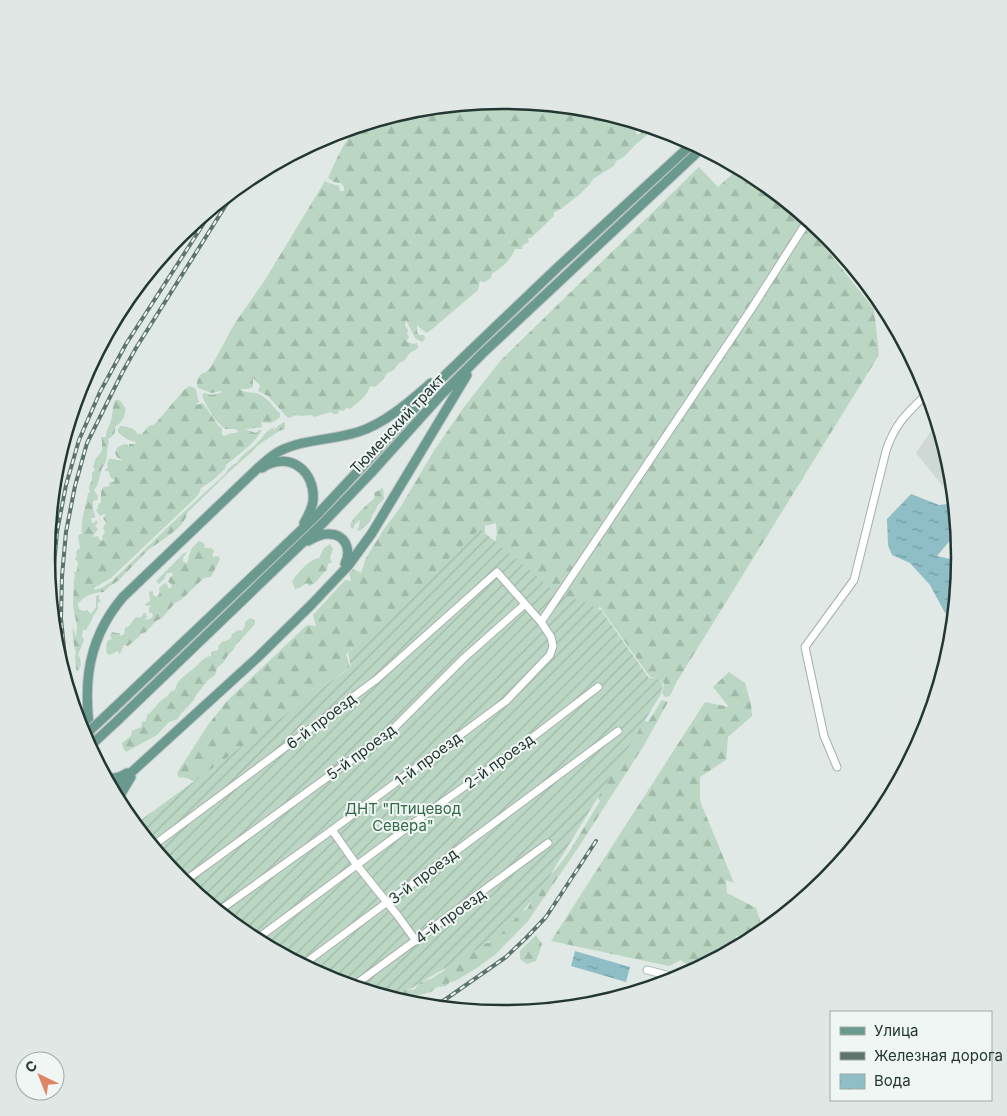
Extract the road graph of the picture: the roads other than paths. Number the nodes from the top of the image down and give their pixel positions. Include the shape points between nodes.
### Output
1 (686, 149) edge
2 (696, 153) edge
3 (804, 226) edge
4 (470, 351) junction
5 (483, 352) junction
6 (922, 399) edge
7 (246, 480) junction
8 (291, 539) junction
9 (299, 547) junction
10 (336, 579) junction
11 (525, 604) junction
12 (541, 622) junction
13 (598, 687) dead end
14 (89, 731) edge
15 (618, 731) dead end
16 (90, 733) edge
17 (95, 742) edge
18 (140, 765) junction
19 (837, 767) dead end
20 (113, 778) edge
21 (117, 785) edge
22 (122, 793) edge
23 (332, 830) junction
24 (157, 842) edge
25 (548, 844) dead end
26 (356, 864) junction
27 (189, 878) edge
28 (386, 903) junction
29 (223, 908) edge
30 (261, 935) edge
31 (416, 941) junction
32 (308, 961) edge
33 (647, 970) dead end
34 (667, 975) edge
35 (359, 983) edge

1 - 4 main road, Тюменский тракт
2 - 5 main road, Тюменский тракт
3 - 12 street
4 - 7 main road via 379,422 346,435 288,447 268,459
4 - 8 main road, Тюменский тракт
5 - 9 main road, Тюменский тракт
5 - 10 main road via 372,533
6 - 19 street via 890,437 854,580 805,648 824,736
7 - 8 main road via 267,466 283,461 304,471 311,486 312,507
7 - 16 main road via 137,583 102,627 92,652 88,677
8 - 14 main road, Тюменский тракт, bridge
9 - 10 main road via 321,535 333,534 342,538 349,554
9 - 17 main road, Тюменский тракт, bridge
10 - 18 main road via 258,657
11 - 12 street
11 - 24 street, 6-й проезд via 497,572 377,679
11 - 27 street, 5-й проезд via 464,658 391,731
12 - 23 street, 1-й проезд via 552,637 550,655 506,700
13 - 26 street, 2-й проезд via 512,753
15 - 28 street, 3-й проезд
18 - 20 main road
18 - 21 main road
18 - 22 main road
23 - 26 street
23 - 29 street, 1-й проезд
25 - 31 street, 4-й проезд
26 - 28 street
26 - 30 street, 2-й проезд
28 - 31 street
28 - 32 street, 3-й проезд
31 - 35 street, 4-й проезд
33 - 34 street

